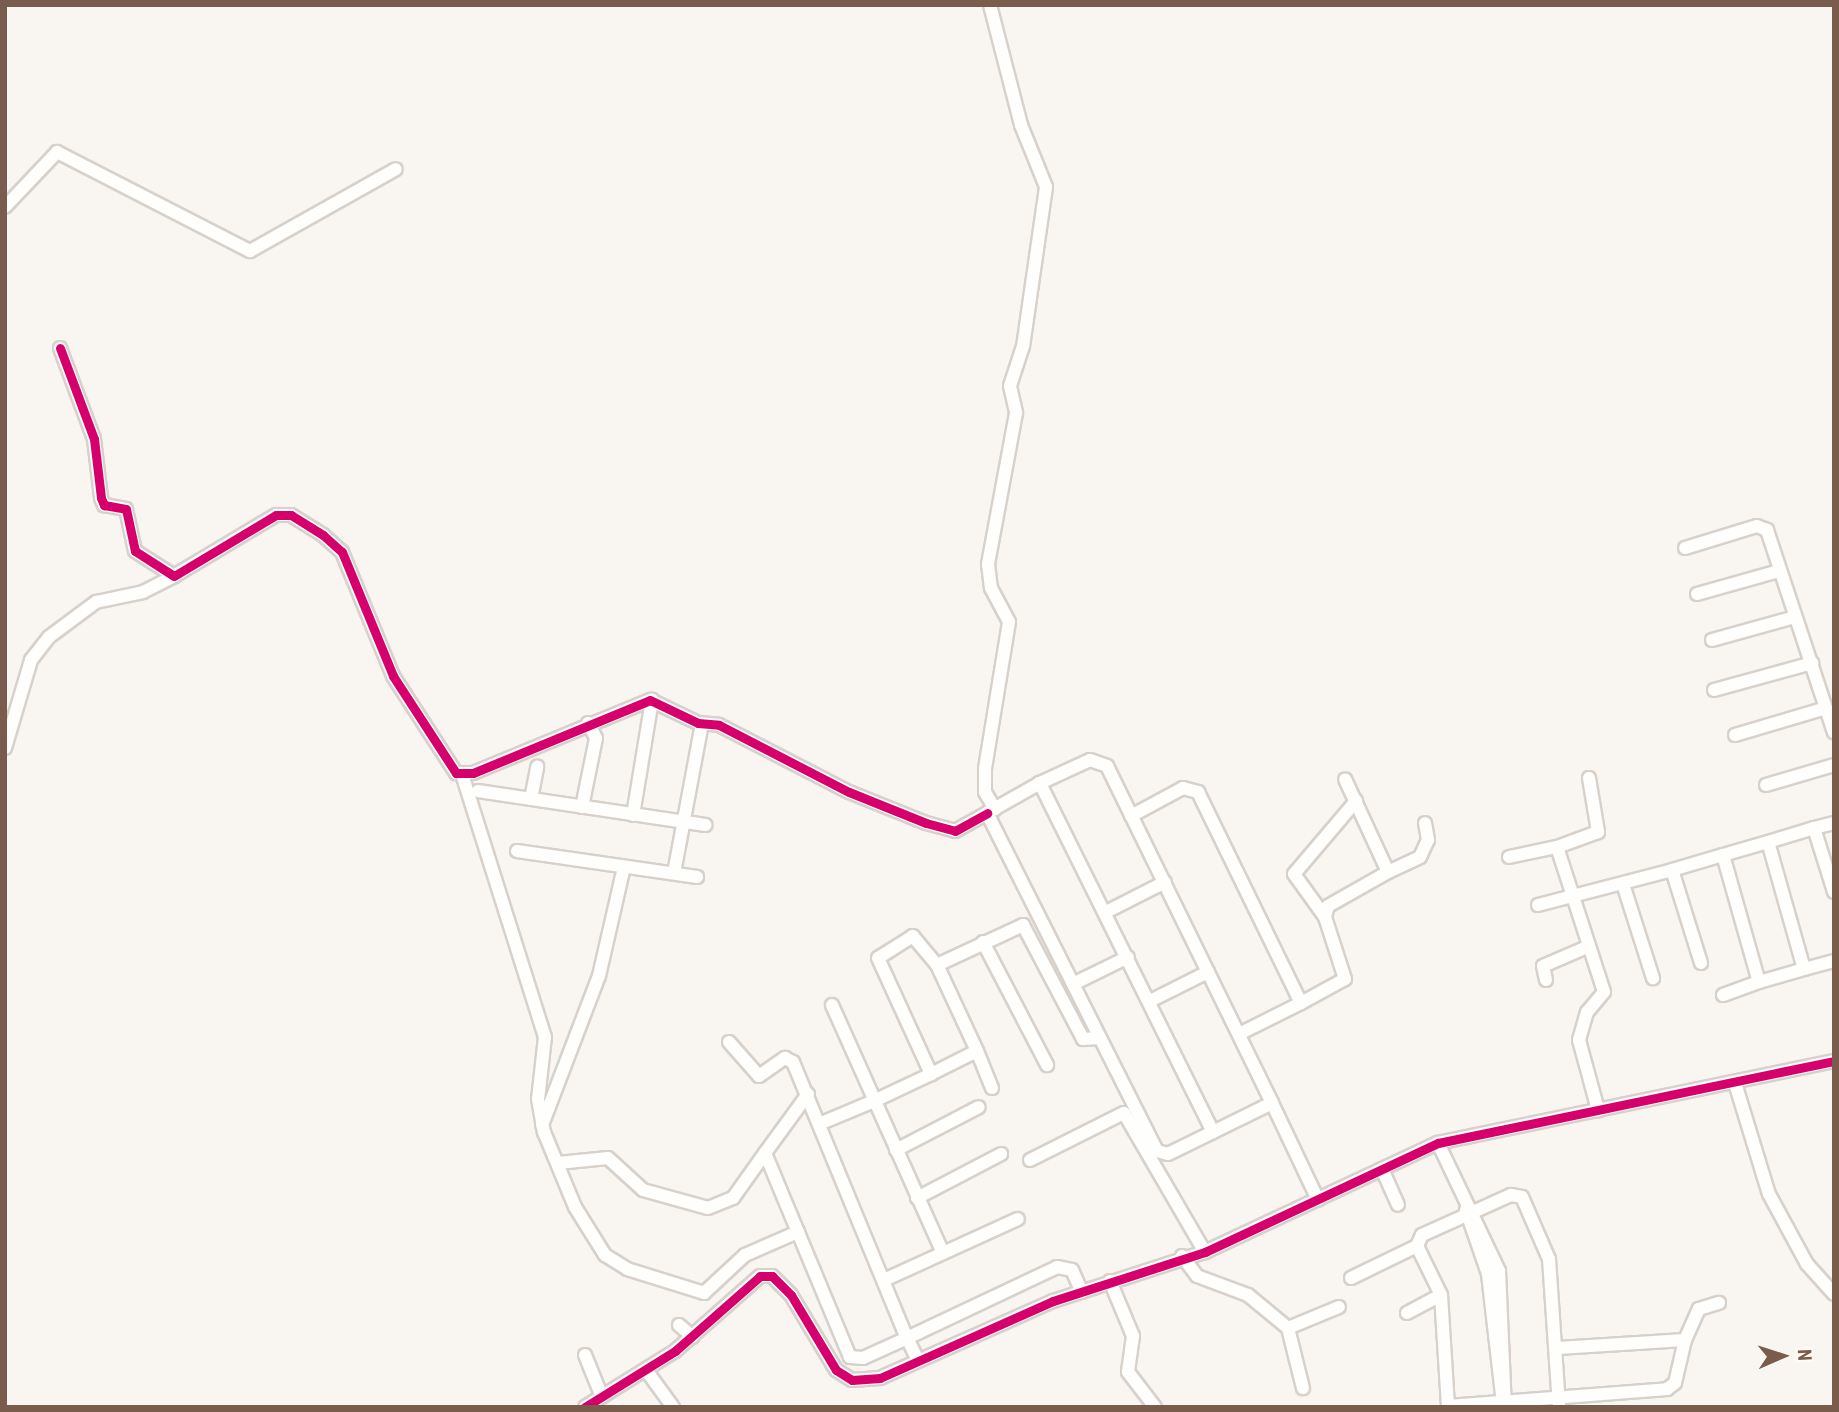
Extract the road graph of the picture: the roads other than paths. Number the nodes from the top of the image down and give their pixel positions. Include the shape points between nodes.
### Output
1 (990, 5) edge
2 (396, 169) dead end
3 (5, 207) edge
4 (60, 348) dead end
5 (1685, 548) dead end
6 (1779, 570) junction
7 (174, 576) junction
8 (1697, 594) dead end
9 (1795, 617) junction
10 (1712, 640) dead end
11 (1812, 663) junction
12 (1714, 690) dead end
13 (652, 701) junction
14 (1826, 708) junction
15 (588, 723) junction
16 (702, 724) junction
17 (1834, 732) edge
18 (1735, 735) dead end
19 (5, 748) edge
20 (1834, 765) edge
21 (537, 767) dead end
22 (462, 774) junction
23 (1588, 778) dead end
24 (1345, 779) dead end
25 (1040, 783) junction
26 (1766, 785) dead end
27 (478, 792) dead end
28 (531, 799) junction
29 (1356, 801) junction
30 (582, 807) junction
31 (991, 811) junction
32 (633, 815) junction
33 (1131, 816) junction
34 (684, 822) junction
35 (1834, 822) edge
36 (1425, 823) dead end
37 (705, 825) dead end
38 (1814, 828) junction
39 (1768, 842) junction
40 (1557, 847) junction
41 (517, 851) dead end
42 (1723, 855) junction
43 (1509, 857) dead end
44 (624, 867) junction
45 (1672, 870) junction
46 (1388, 872) junction
47 (674, 873) junction
48 (697, 877) dead end
49 (1165, 882) junction
50 (1623, 884) junction
51 (1834, 892) edge
52 (1573, 898) junction
53 (1538, 905) dead end
54 (1106, 912) junction
55 (1325, 917) junction
56 (983, 942) junction
57 (1587, 947) junction
58 (1128, 957) junction
59 (1834, 961) edge
60 (1701, 963) dead end
61 (937, 965) junction
62 (1804, 969) junction
63 (1209, 972) junction
64 (1653, 978) dead end
65 (1546, 980) dead end
66 (1759, 982) junction
67 (1073, 984) junction
68 (1723, 995) dead end
69 (1150, 1001) junction
70 (1301, 1003) junction
71 (832, 1006) dead end
72 (1239, 1034) junction
73 (1100, 1038) junction
74 (729, 1042) dead end
75 (977, 1051) junction
76 (1834, 1062) edge
77 (1047, 1065) dead end
78 (931, 1074) junction
79 (1735, 1083) junction
80 (992, 1088) dead end
81 (808, 1094) junction
82 (874, 1101) junction
83 (1272, 1103) junction
84 (979, 1107) dead end
85 (1598, 1110) junction
86 (819, 1124) junction
87 (542, 1125) junction
88 (1213, 1132) junction
89 (1438, 1143) junction
90 (896, 1150) junction
91 (765, 1153) junction
92 (1001, 1154) dead end
93 (1030, 1160) dead end
94 (558, 1163) junction
95 (1382, 1169) junction
96 (917, 1198) junction
97 (1318, 1200) junction
98 (1398, 1205) dead end
99 (1469, 1210) junction
100 (1018, 1219) dead end
101 (798, 1232) junction
102 (1417, 1246) junction
103 (942, 1251) junction
104 (1205, 1252) junction
105 (1182, 1256) junction
106 (1351, 1278) dead end
107 (884, 1280) junction
108 (1110, 1281) junction
109 (1082, 1292) junction
110 (704, 1293) junction
111 (1834, 1294) edge
112 (1441, 1295) junction
113 (1719, 1303) dead end
114 (722, 1307) junction
115 (1339, 1307) dead end
116 (1407, 1313) dead end
117 (679, 1325) dead end
118 (1288, 1328) junction
119 (693, 1337) junction
120 (907, 1338) junction
121 (1685, 1340) junction
122 (1558, 1348) junction
123 (585, 1355) dead end
124 (918, 1362) junction
125 (646, 1370) junction
126 (1303, 1388) dead end
127 (603, 1397) junction
128 (1604, 1401) edge
129 (1559, 1402) edge
130 (1505, 1403) edge
131 (1448, 1406) edge
132 (586, 1407) edge
133 (673, 1407) edge
134 (1155, 1407) edge

1 - 31 street via 1021,125 1046,187 1023,346 1010,386 1016,413 988,564 991,588 1009,622 985,769
2 - 3 street via 250,251 57,152
4 - 7 street via 94,439 104,505 126,509 135,551
5 - 6 street via 1763,527
6 - 8 street
6 - 9 street
7 - 19 street via 143,592 96,602 49,637 31,660
7 - 22 street via 276,515 291,515 323,535 342,552 393,676 445,762
9 - 10 street
9 - 11 street
11 - 12 street
11 - 14 street
13 - 15 street
13 - 16 street
13 - 32 street
14 - 17 street
14 - 18 street
15 - 22 street
15 - 30 street via 596,738
16 - 31 street via 719,725 849,792 938,827 960,830
16 - 34 street
20 - 26 street
21 - 28 street
22 - 87 street via 545,1037 538,1099
23 - 40 street via 1598,832
24 - 29 street
25 - 31 street
25 - 33 street via 1100,760
25 - 54 street
27 - 28 street
28 - 30 street
29 - 46 street
29 - 55 street via 1294,874
30 - 32 street
31 - 67 street
32 - 34 street
33 - 49 street
33 - 70 street via 1183,788 1198,792
34 - 37 street
34 - 47 street
35 - 38 street
36 - 46 street via 1428,840 1420,857
38 - 39 street
38 - 51 street
39 - 42 street
39 - 62 street
40 - 43 street
40 - 52 street
41 - 44 street
42 - 45 street
42 - 66 street
44 - 47 street
44 - 87 street via 599,976
45 - 50 street
45 - 60 street
46 - 55 street via 1335,901
47 - 48 street
49 - 54 street
49 - 63 street
50 - 52 street
50 - 64 street
52 - 53 street
52 - 57 street
54 - 58 street
55 - 70 street via 1345,979
56 - 61 street
56 - 73 street via 1023,925 1083,1039
56 - 77 street
57 - 65 street via 1543,966
57 - 85 street via 1604,992 1587,1012 1579,1040
58 - 67 street
58 - 69 street
59 - 62 street
61 - 75 street
61 - 78 street via 913,936 878,956
62 - 66 street
63 - 69 street
63 - 72 street
66 - 68 street
67 - 73 street
69 - 88 street
70 - 72 street
71 - 82 street
72 - 83 street
73 - 88 street via 1159,1154
74 - 81 street via 760,1076 790,1058
75 - 78 street
75 - 80 street
76 - 79 street
78 - 82 street
79 - 85 street
79 - 111 street via 1769,1194 1807,1264
81 - 86 street
81 - 91 street
82 - 86 street
82 - 90 street
83 - 88 street
83 - 97 street
84 - 90 street
85 - 89 street
86 - 107 street
87 - 94 street
89 - 95 street
89 - 99 street
90 - 96 street
91 - 94 street via 733,1198 708,1209 643,1190 608,1158
91 - 101 street
92 - 96 street
93 - 104 street via 1124,1112
94 - 110 street via 605,1255 627,1269
95 - 97 street
95 - 98 street
96 - 103 street
97 - 104 street
99 - 102 street via 1422,1235
99 - 122 street via 1511,1195 1522,1197 1549,1259
99 - 130 street via 1494,1272
100 - 103 street
101 - 110 street via 745,1255
101 - 120 street via 850,1357 863,1358
102 - 106 street
102 - 112 street
103 - 107 street
104 - 105 street
105 - 108 street
105 - 118 street via 1197,1276 1248,1295
107 - 120 street
108 - 109 street
108 - 134 street via 1133,1336 1128,1372
109 - 120 street via 1072,1270 1057,1267
109 - 124 street
110 - 114 street
112 - 116 street
112 - 131 street
113 - 121 street via 1699,1309
114 - 119 street
114 - 124 street via 743,1286 772,1276 802,1327 836,1370 852,1380
115 - 118 street
117 - 119 street
118 - 126 street
119 - 125 street
120 - 124 street
121 - 122 street
121 - 128 street via 1673,1386
122 - 129 street
123 - 127 street
125 - 127 street
125 - 133 street
127 - 132 street
128 - 129 street
129 - 130 street
130 - 131 street

